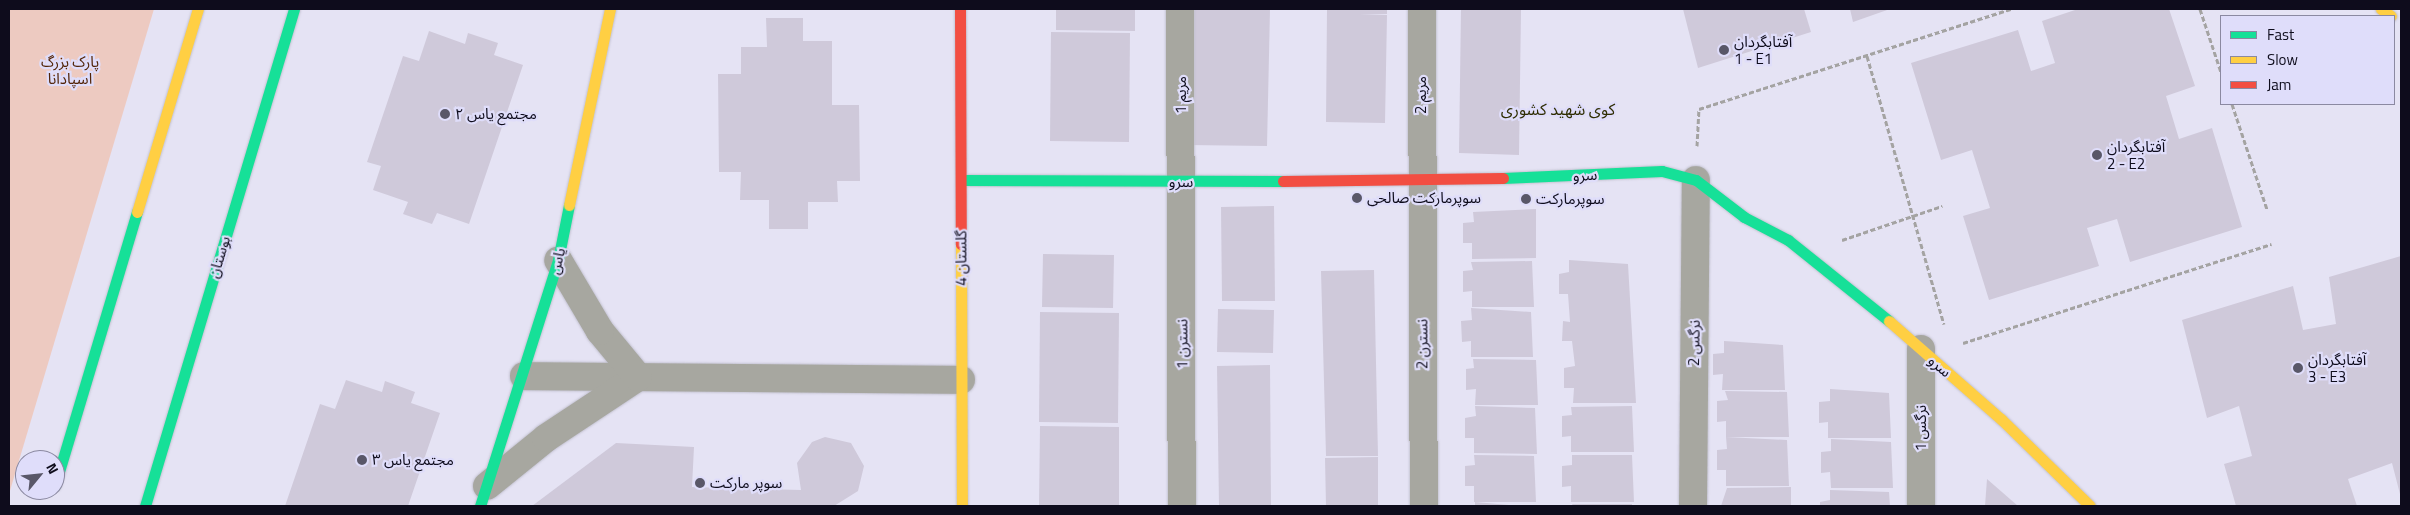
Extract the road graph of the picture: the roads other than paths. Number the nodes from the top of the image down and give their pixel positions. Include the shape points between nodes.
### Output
1 (198, 9) edge
2 (294, 9) edge
3 (610, 9) edge
4 (960, 9) edge
5 (1180, 9) edge
6 (1422, 9) edge
7 (961, 180) junction
8 (1696, 180) junction
9 (1181, 182) junction
10 (1421, 182) junction
11 (558, 260) junction
12 (1921, 349) junction
13 (524, 376) junction
14 (638, 377) junction
15 (961, 380) junction
16 (65, 453) edge
17 (483, 496) edge
18 (145, 506) edge
19 (962, 506) edge
20 (1182, 506) edge
21 (1424, 506) edge
22 (1693, 506) edge
23 (1921, 506) edge
24 (2090, 506) edge

1 - 16 street
2 - 18 street, بوستان
3 - 11 street, یاس
4 - 7 street, گلستان 4
5 - 9 street, مریم 1
6 - 10 street, مریم 2
7 - 9 street, سرو
7 - 15 street, گلستان 4
8 - 10 street, سرو via 1662,172
8 - 12 street, سرو via 1744,217 1806,253
8 - 22 street, نرگس 2
9 - 10 street, سرو
9 - 20 street, نسترن 1
10 - 21 street, نسترن 2
11 - 13 street, یاس
11 - 14 street via 600,331
12 - 23 street, نرگس 1
12 - 24 street, سرو
13 - 14 street
13 - 17 street, یاس
14 - 15 street
14 - 17 street via 546,438
15 - 19 street, گلستان 4

